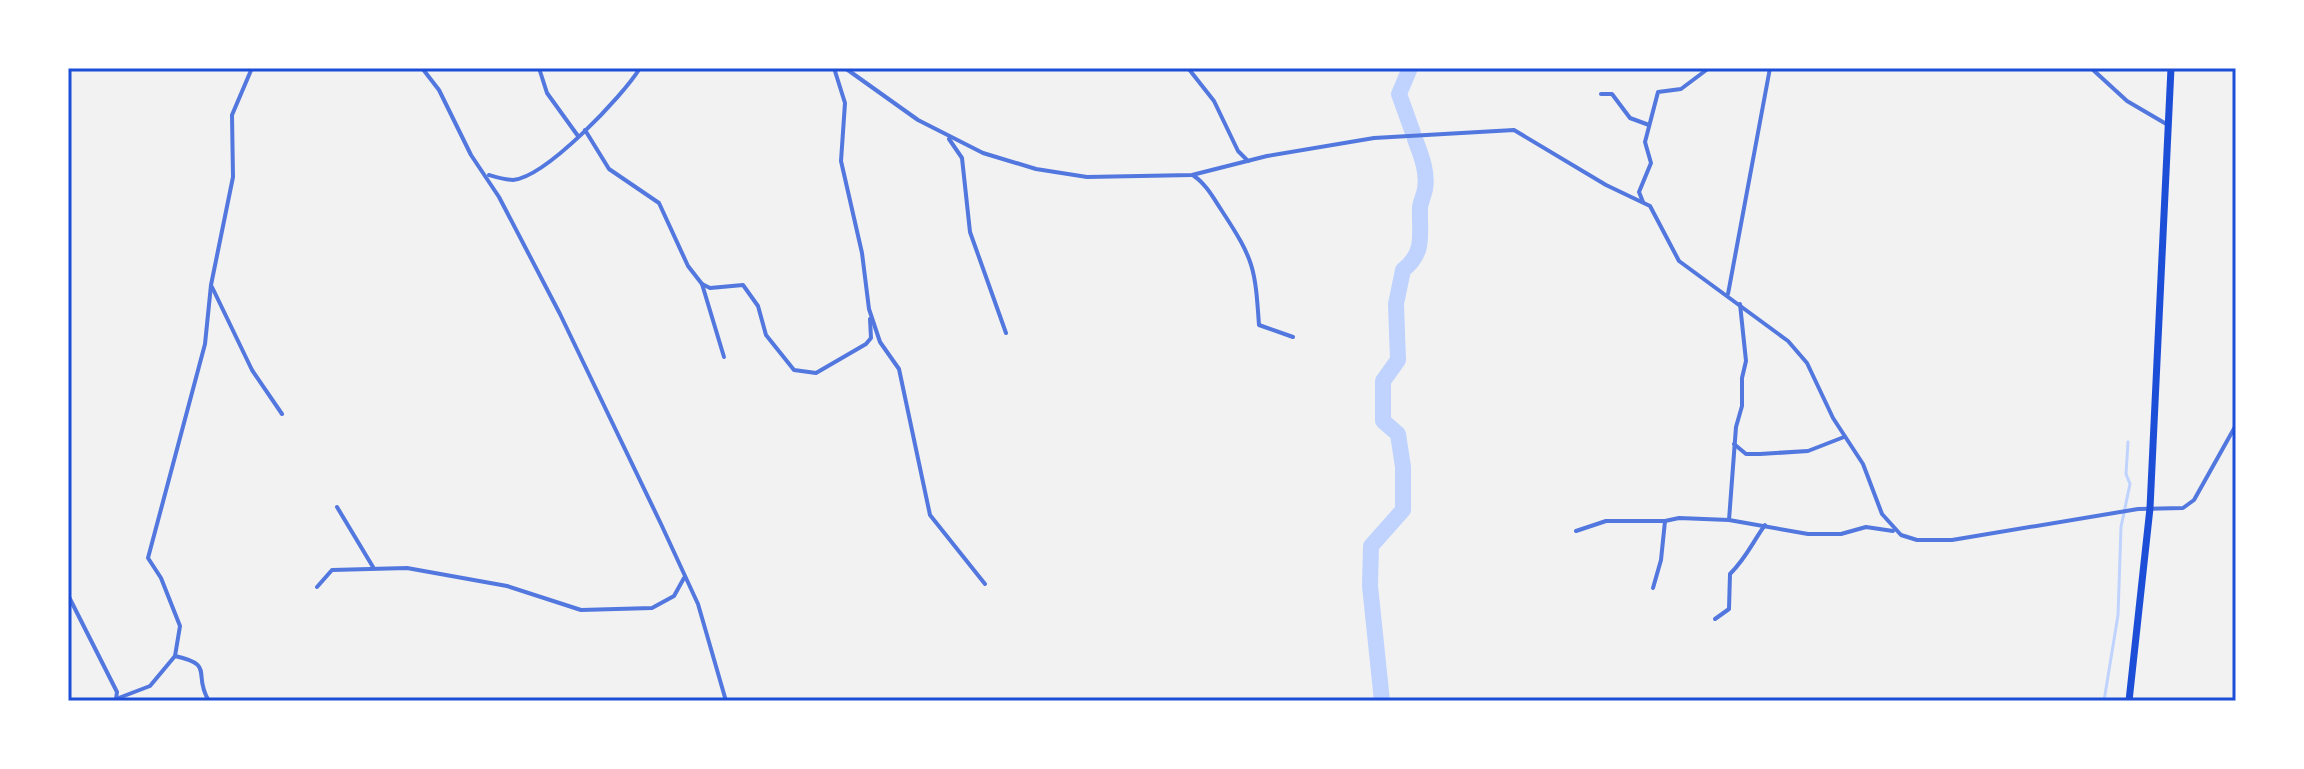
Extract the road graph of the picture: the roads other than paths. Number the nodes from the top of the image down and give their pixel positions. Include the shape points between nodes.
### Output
1 (252, 68) edge
2 (422, 68) edge
3 (539, 68) edge
4 (640, 68) edge
5 (834, 68) edge
6 (845, 68) edge
7 (1188, 68) edge
8 (1709, 68) edge
9 (1770, 68) edge
10 (2091, 68) edge
11 (2171, 68) edge
12 (1601, 94) dead end
13 (1649, 125) junction
14 (2168, 125) junction
15 (585, 130) junction
16 (578, 136) junction
17 (947, 137) junction
18 (1248, 161) junction
19 (486, 174) junction
20 (1192, 175) junction
21 (1643, 202) junction
22 (702, 284) junction
23 (211, 285) junction
24 (1728, 294) junction
25 (1740, 304) junction
26 (869, 309) junction
27 (1006, 333) dead end
28 (1293, 337) dead end
29 (724, 357) dead end
30 (282, 414) dead end
31 (2236, 425) edge
32 (1844, 437) junction
33 (1734, 444) junction
34 (337, 507) dead end
35 (2150, 508) junction
36 (1729, 520) junction
37 (1665, 521) junction
38 (1765, 525) junction
39 (1576, 531) dead end
40 (1896, 531) junction
41 (373, 568) junction
42 (684, 578) junction
43 (985, 584) dead end
44 (317, 587) dead end
45 (1653, 588) dead end
46 (68, 595) edge
47 (1715, 619) dead end
48 (175, 656) junction
49 (116, 700) edge
50 (209, 701) edge
51 (726, 701) edge
52 (2129, 701) edge

1 - 23 street via 232,115 233,177
2 - 19 street
3 - 16 street via 547,93
4 - 15 street via 609,111
5 - 26 street via 845,103 841,161
6 - 17 street
7 - 18 street
8 - 13 street via 1681,89 1658,92
9 - 24 street
10 - 14 street via 2127,101
11 - 14 main road
12 - 13 street via 1612,94 1630,118
13 - 21 street via 1645,142 1651,163 1639,192
14 - 35 main road
15 - 16 street
15 - 22 street via 609,169 659,203
16 - 19 street via 521,178
17 - 20 street via 1008,162 1059,173 1116,178
17 - 27 street via 962,158 970,232
18 - 20 street
18 - 21 street via 1374,138 1514,130
19 - 42 street via 560,314
20 - 28 street via 1247,249 1259,325
21 - 24 street via 1655,213 1679,261
22 - 26 street via 743,285 758,306 766,335 789,367 800,373 816,373 866,344 872,334
22 - 29 street
23 - 30 street via 252,370
23 - 48 street via 205,344 148,558 180,626
24 - 25 street
25 - 32 street via 1807,363
25 - 33 street via 1746,361
26 - 43 street via 880,342 899,369 930,515
31 - 35 street via 2194,500 2183,508
32 - 33 street via 1808,451 1746,454
32 - 40 street via 1863,464 1882,514
33 - 36 street
34 - 41 street
35 - 40 street via 1952,540 1917,540
35 - 52 main road
36 - 37 street
36 - 38 street
37 - 39 street via 1606,521
37 - 45 street
38 - 40 street via 1827,535 1866,527
38 - 47 street via 1751,553 1730,574 1729,609
41 - 42 street via 407,568 507,586 581,610 652,608 674,596
41 - 44 street via 332,570
42 - 51 street via 698,604
46 - 49 street via 117,692
48 - 49 street via 150,686
48 - 50 street via 197,661 203,668

